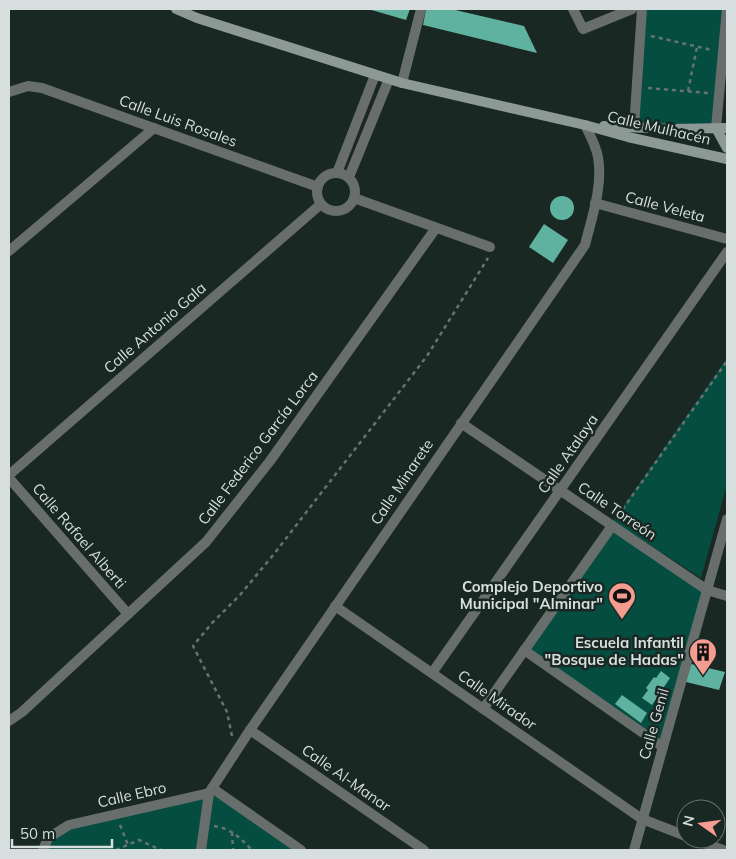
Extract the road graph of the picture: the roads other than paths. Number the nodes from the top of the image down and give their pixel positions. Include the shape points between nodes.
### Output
1 (176, 9) edge
2 (421, 9) edge
3 (573, 9) edge
4 (632, 9) edge
5 (642, 9) edge
6 (727, 9) edge
7 (375, 75) junction
8 (389, 80) junction
9 (402, 83) junction
10 (9, 92) edge
11 (585, 125) junction
12 (634, 127) junction
13 (154, 128) junction
14 (716, 128) junction
15 (727, 128) edge
16 (727, 148) edge
17 (727, 159) edge
18 (337, 172) junction
19 (349, 178) junction
20 (318, 187) junction
21 (354, 198) junction
22 (596, 203) junction
23 (321, 204) junction
24 (436, 228) junction
25 (727, 239) edge
26 (490, 247) road end
27 (9, 251) edge
28 (727, 252) edge
29 (461, 423) junction
30 (10, 473) edge
31 (560, 491) junction
32 (727, 519) edge
33 (612, 526) junction
34 (707, 590) junction
35 (727, 596) edge
36 (335, 606) junction
37 (128, 614) junction
38 (524, 650) junction
39 (432, 673) junction
40 (483, 709) junction
41 (9, 721) edge
42 (250, 730) junction
43 (663, 747) junction
44 (210, 790) junction
45 (642, 819) junction
46 (676, 832) edge
47 (43, 850) edge
48 (201, 850) edge
49 (301, 850) edge
50 (424, 850) edge
51 (634, 850) edge

1 - 7 street
2 - 9 street
3 - 4 street via 583,29
5 - 12 street
6 - 14 street
7 - 8 street
7 - 18 street
8 - 9 street
8 - 19 street
9 - 11 street
10 - 13 street, Calle Luis Rosales via 28,86 42,88
11 - 12 street
11 - 17 street, Calle Mulhacén
11 - 22 street, Calle Minarete via 598,157
12 - 14 street
13 - 20 street, Calle Luis Rosales
13 - 27 street
14 - 15 street
14 - 16 street
18 - 19 street
18 - 20 street via 325,176
19 - 21 street via 355,187
20 - 23 street
21 - 23 street via 347,207 336,211
21 - 24 street
22 - 25 street, Calle Veleta
22 - 29 street, Calle Minarete via 585,245
23 - 30 street, Calle Antonio Gala
24 - 26 street
24 - 37 street, Calle Federico García Lorca via 258,476 206,542
28 - 31 street, Calle Atalaya
29 - 31 street, Calle Torreón
29 - 36 street, Calle Minarete
30 - 37 street, Calle Rafael Alberti
31 - 33 street, Calle Torreón
31 - 39 street, Calle Atalaya
32 - 34 street, Calle Genil
33 - 34 street, Calle Torreón
33 - 38 street
34 - 35 street, Calle Torreón
34 - 43 street, Calle Genil
36 - 39 street, Calle Mirador
36 - 42 street, Calle Minarete
37 - 41 street, Calle Federico García Lorca
38 - 40 street
38 - 43 street
39 - 40 street, Calle Mirador
40 - 45 street, Calle Mirador
42 - 44 street, Calle Minarete
42 - 50 street, Calle Al-Manar
43 - 45 street, Calle Genil
44 - 47 street, Calle Ebro via 69,825 48,838
44 - 48 street, Calle Minarete
44 - 49 street
45 - 46 street, Calle Mirador
45 - 51 street, Calle Genil

